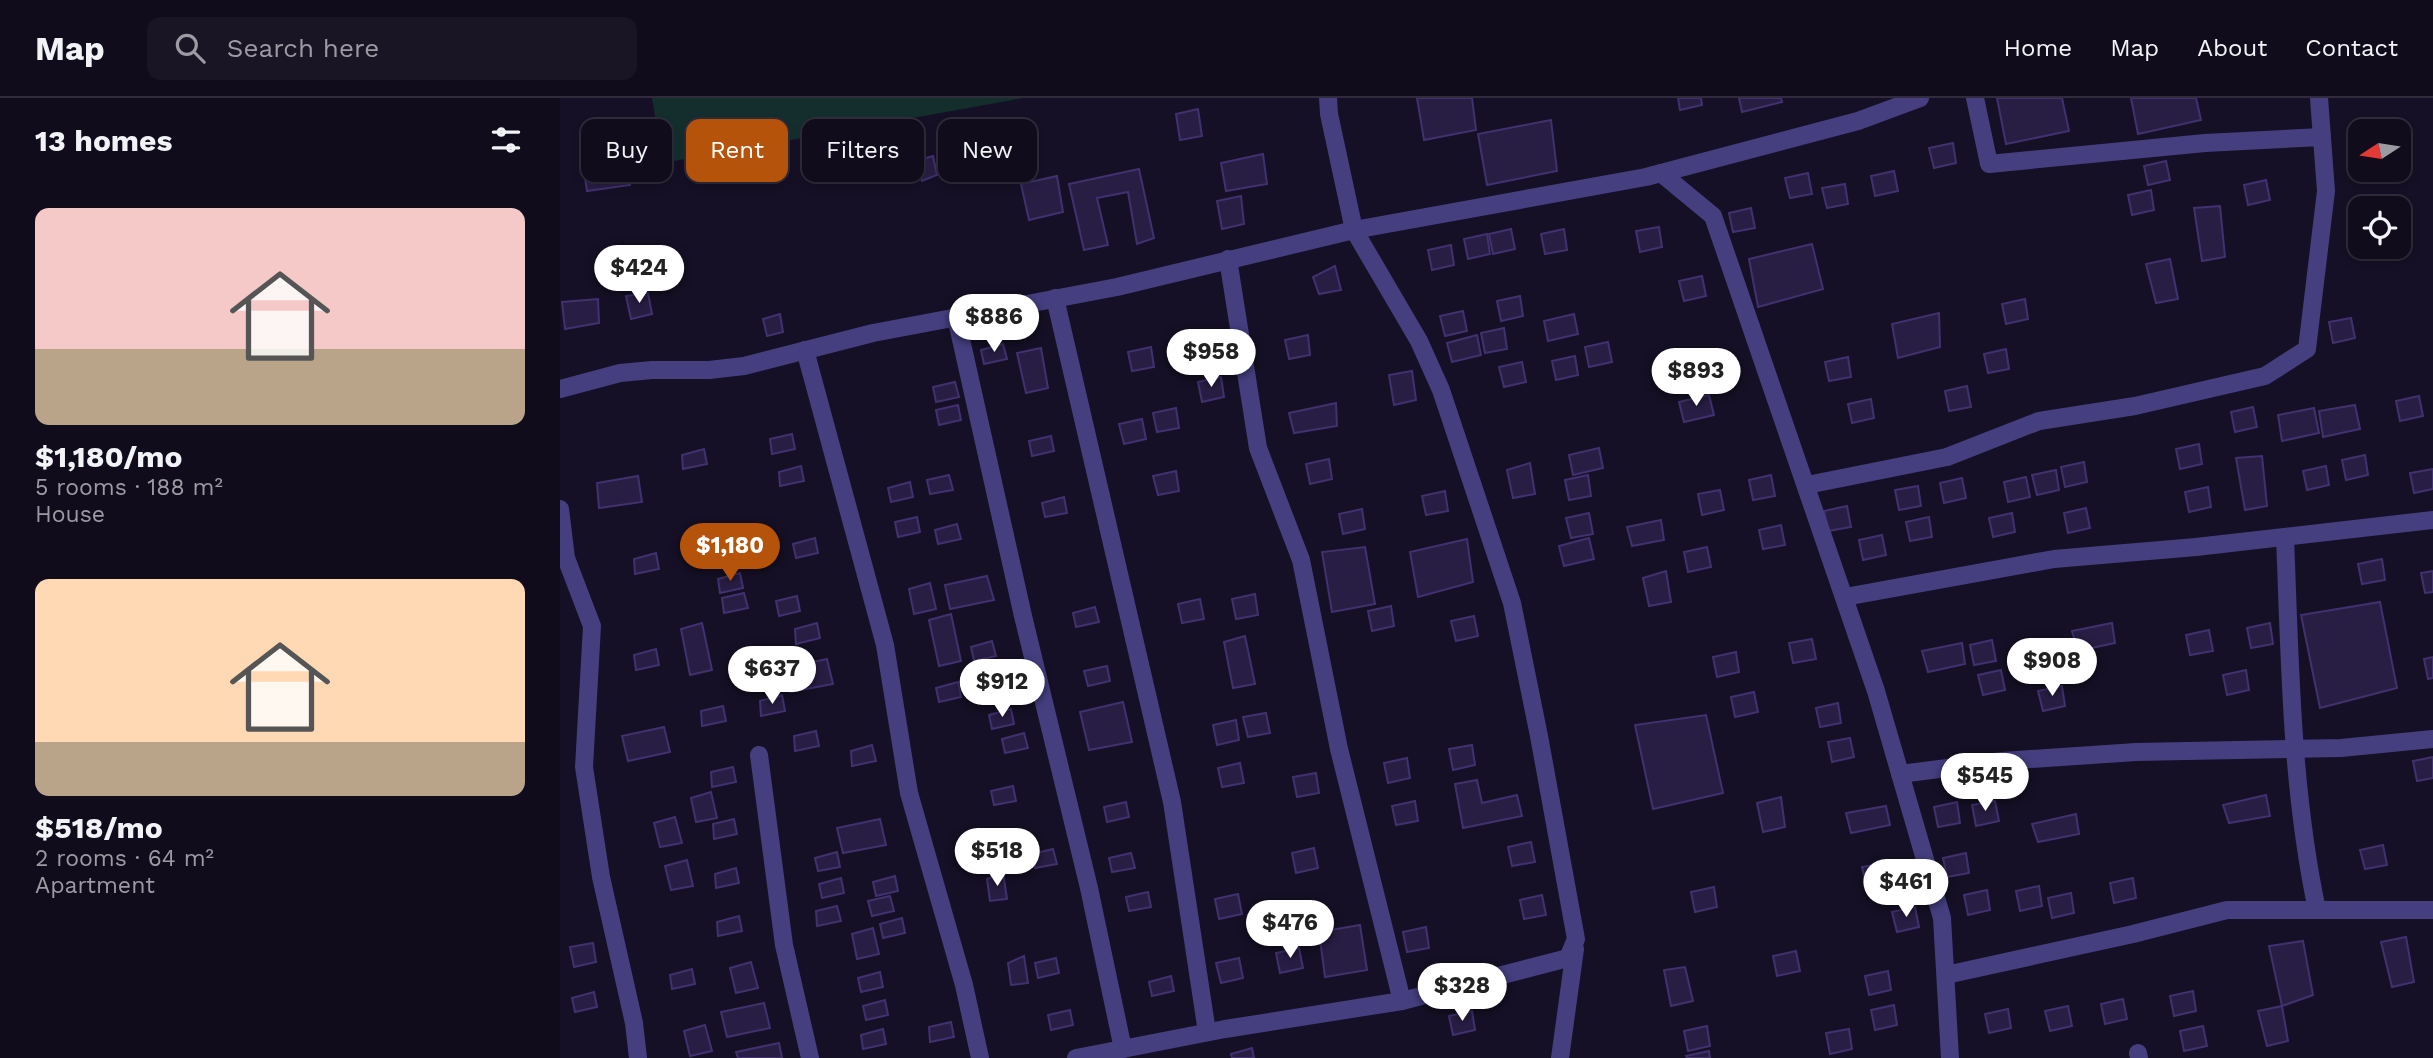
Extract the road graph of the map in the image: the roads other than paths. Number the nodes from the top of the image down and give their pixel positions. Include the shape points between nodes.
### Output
1 (1328, 98) edge
2 (1920, 98) edge
3 (1975, 98) edge
4 (2319, 98) edge
5 (2322, 138) junction
6 (1661, 173) junction
7 (1354, 230) junction
8 (1228, 259) junction
9 (1055, 298) junction
10 (956, 317) junction
11 (805, 350) junction
12 (560, 389) edge
13 (1807, 485) junction
14 (560, 509) edge
15 (2433, 520) edge
16 (2285, 537) junction
17 (1845, 597) junction
18 (2433, 739) edge
19 (2294, 748) junction
20 (759, 755) dead end
21 (1900, 774) junction
22 (2317, 910) junction
23 (2433, 910) edge
24 (1576, 939) junction
25 (1946, 975) junction
26 (1402, 1001) junction
27 (1207, 1032) junction
28 (1123, 1049) junction
29 (638, 1058) edge
30 (810, 1058) edge
31 (979, 1058) edge
32 (1076, 1058) edge
33 (1560, 1058) edge
34 (1950, 1058) edge

1 - 7 street
2 - 6 street via 1857,121
3 - 5 street via 1990,164 2205,143
4 - 5 street
5 - 13 street via 2326,191 2307,349 2265,376 2135,406 2039,421 1947,457
6 - 7 street
6 - 13 street via 1713,216
7 - 8 street
7 - 24 street via 1419,341 1441,390 1512,603
8 - 9 street
8 - 26 street via 1258,448 1301,559 1339,749
9 - 10 street
9 - 27 street via 1172,803
10 - 11 street
10 - 28 street
11 - 12 street via 719,369 620,373
11 - 31 street via 885,645 909,793 964,985
13 - 17 street
14 - 29 street via 566,558 592,626 584,767
15 - 16 street
16 - 17 street via 2054,559
16 - 19 street
17 - 21 street
18 - 19 street
19 - 21 street via 2136,752
19 - 22 street via 2304,847
20 - 30 street via 784,945
21 - 25 street via 1942,918
22 - 23 street
22 - 25 street via 2227,910
24 - 26 street via 1568,958
24 - 33 street
25 - 34 street
26 - 27 street
27 - 28 street
28 - 32 street

